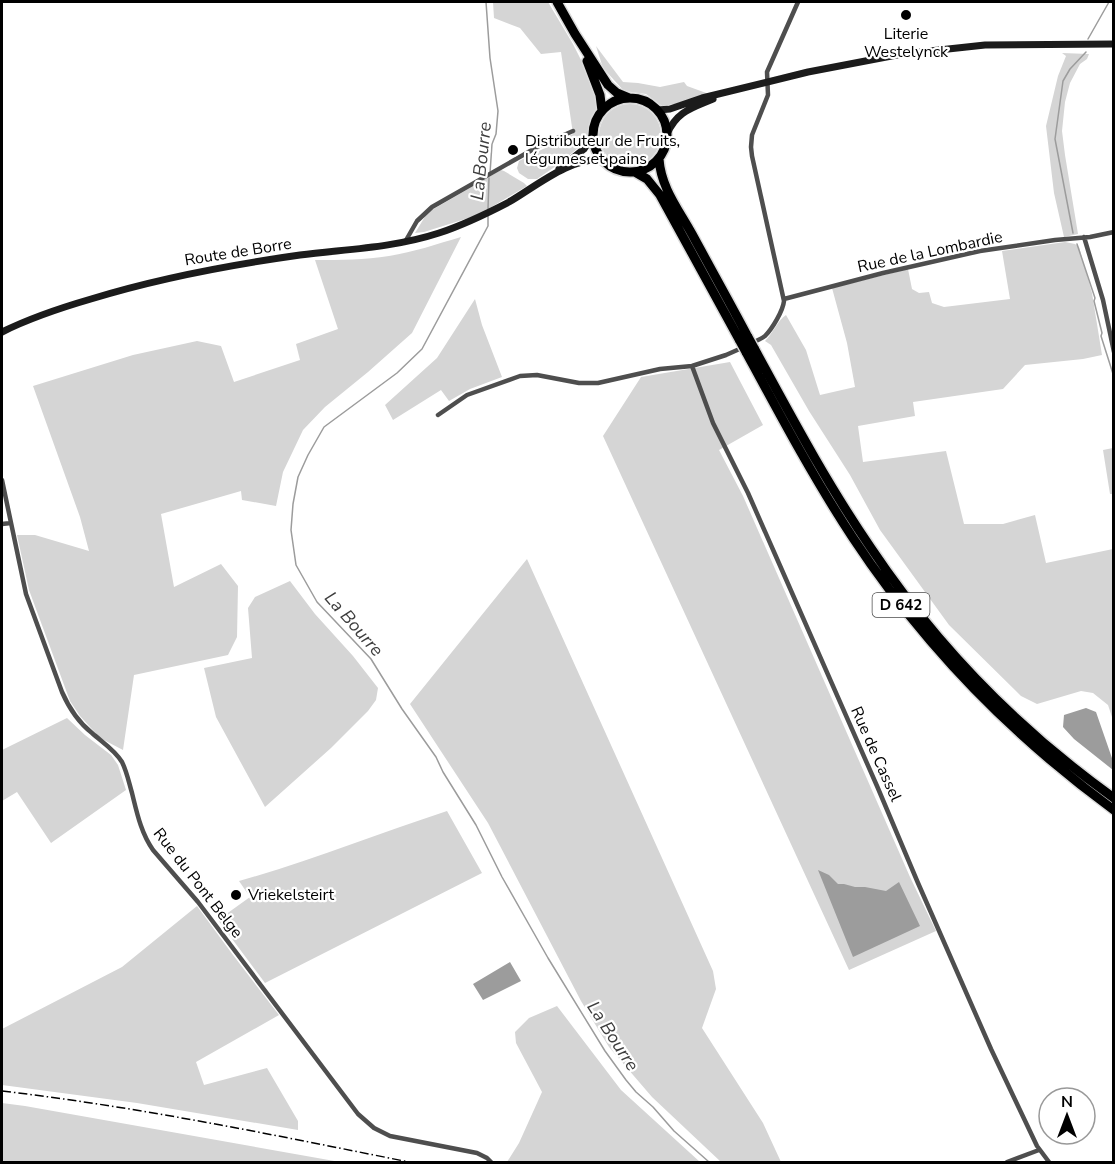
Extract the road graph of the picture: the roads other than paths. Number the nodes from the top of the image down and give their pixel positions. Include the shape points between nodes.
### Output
1 (557, 2) edge
2 (798, 2) edge
3 (575, 34) junction
4 (1113, 44) edge
5 (1072, 45) junction
6 (1113, 49) edge
7 (767, 82) junction
8 (730, 92) junction
9 (629, 98) junction
10 (658, 110) junction
11 (602, 111) junction
12 (573, 131) dead end
13 (667, 134) junction
14 (593, 135) junction
15 (659, 159) junction
16 (603, 160) junction
17 (634, 172) junction
18 (544, 180) junction
19 (1113, 232) edge
20 (1084, 237) junction
21 (405, 242) junction
22 (784, 299) junction
23 (2, 332) edge
24 (744, 339) junction
25 (750, 350) junction
26 (1113, 352) edge
27 (692, 366) junction
28 (438, 415) dead end
29 (2, 480) edge
30 (11, 523) junction
31 (2, 524) edge
32 (1113, 798) edge
33 (1113, 810) edge
34 (1039, 1150) junction
35 (491, 1162) edge
36 (1007, 1162) edge
37 (1049, 1162) edge

1 - 3 highway
2 - 7 street via 767,72
3 - 9 highway via 608,85
3 - 11 highway via 600,95
4 - 5 main road
5 - 6 main road
5 - 7 main road via 985,45 921,51
7 - 8 main road
7 - 22 street via 768,95 754,127 751,147
8 - 10 main road
8 - 13 main road via 681,114
9 - 10 highway via 643,100
9 - 11 highway
10 - 13 highway
11 - 14 highway
12 - 21 street via 427,210
13 - 15 highway
14 - 16 highway
14 - 18 main road via 584,149
15 - 17 highway
15 - 24 highway, D 642 via 673,202
16 - 17 highway via 615,169
16 - 18 main road via 580,162
17 - 24 highway, D 642 via 657,191
18 - 21 main road, Route de Borre via 491,212 446,231
19 - 20 street, Rue de la Lombardie
20 - 22 street, Rue de la Lombardie via 980,251
20 - 26 street via 1103,300
21 - 23 main road, Route de Borre via 179,275 64,307
22 - 27 street via 783,309 762,338
24 - 25 highway, D 642, bridge
25 - 32 highway, D 642 via 851,518 923,618 1018,720
25 - 33 highway, D 642 via 801,452 842,522 910,616 961,676 1010,724
27 - 28 street via 592,383 520,376 467,395
27 - 34 street, Rue de Cassel via 713,423
29 - 30 street, Rue du Pont Belge
30 - 31 street
30 - 35 street, Rue du Pont Belge via 28,601 62,692 79,720 123,765 140,825 153,850 198,902 366,1122 390,1136 477,1153
34 - 36 street
34 - 37 street, Rue de Cassel

